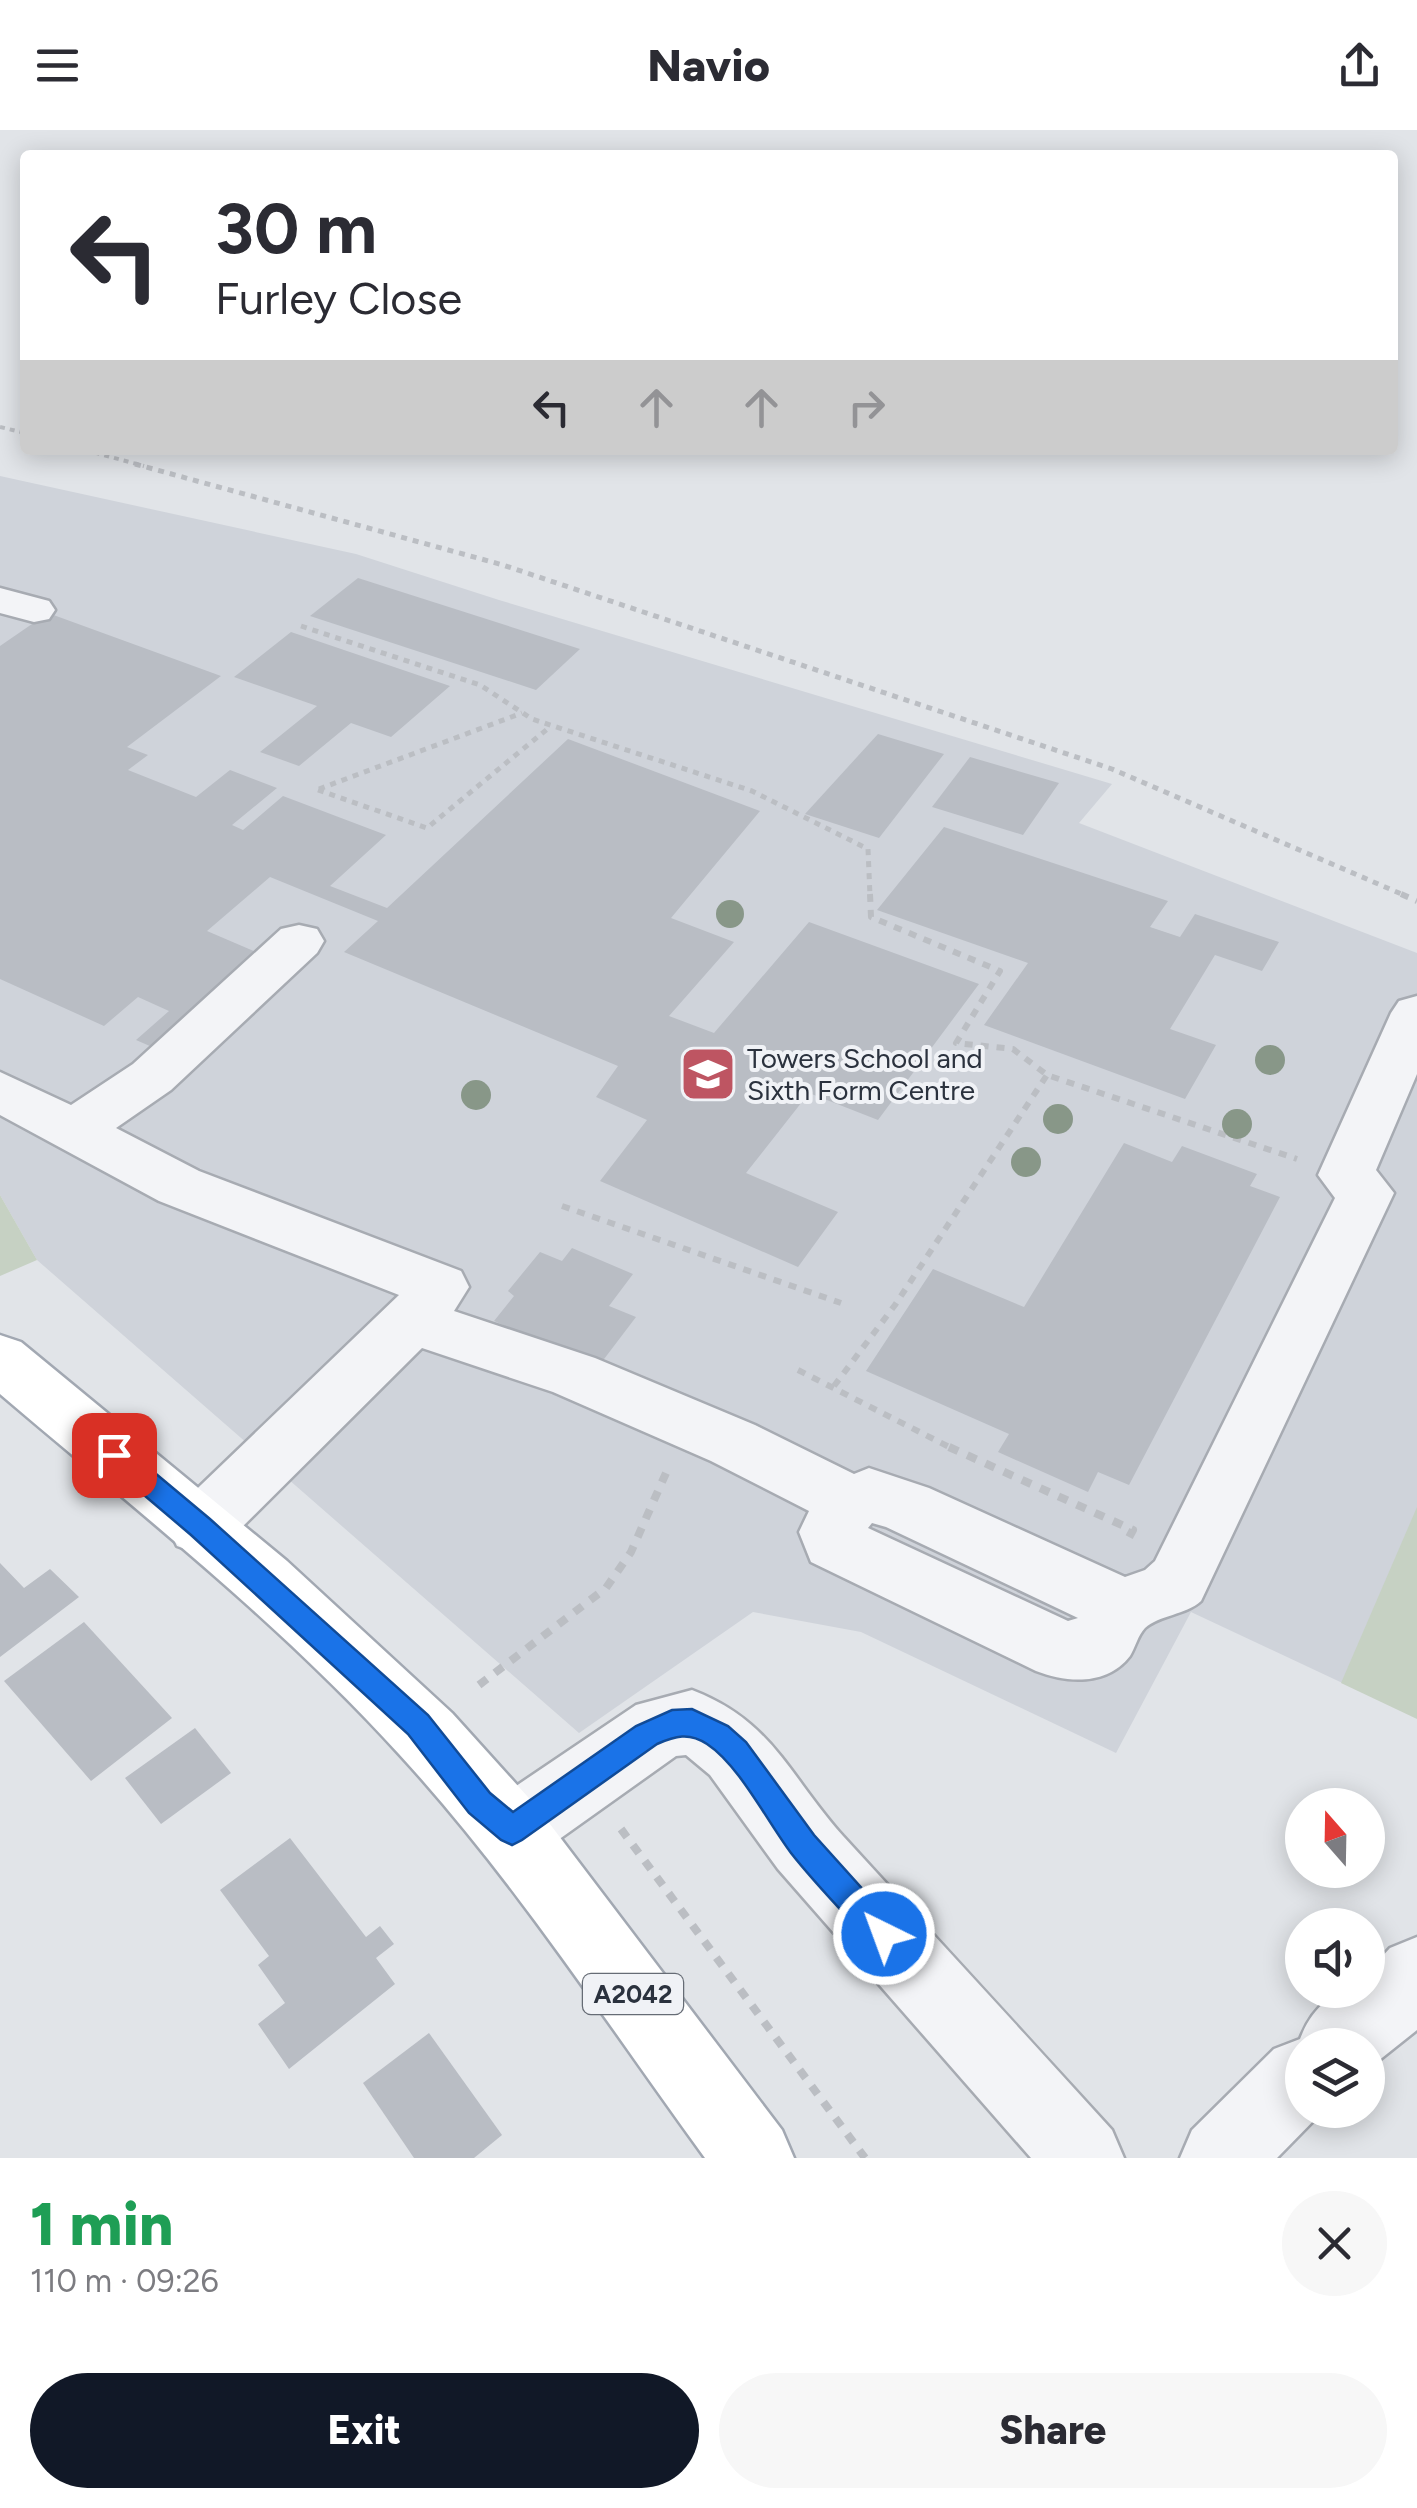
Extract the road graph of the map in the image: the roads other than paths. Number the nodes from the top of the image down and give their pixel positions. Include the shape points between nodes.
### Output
1 (298, 942) dead end
2 (1417, 1012) edge
3 (0, 1091) edge
4 (72, 1132) junction
5 (412, 1321) junction
6 (0, 1359) edge
7 (200, 1527) junction
8 (512, 1830) junction
9 (1410, 1995) edge
10 (1361, 2028) edge
11 (1285, 2095) edge
12 (1234, 2145) edge
13 (754, 2158) edge
14 (1084, 2158) edge

1 - 4 street via 152,1077
2 - 5 street via 1346,1175 1366,1193 1168,1590 1110,1602 906,1507 869,1495 850,1502 733,1442 574,1375
3 - 4 street
4 - 5 street via 179,1186 440,1287
5 - 7 street
6 - 7 main road, A2042
7 - 8 main road, A2042 via 418,1725 480,1803
8 - 13 main road, A2042
8 - 14 street via 661,1727 692,1722 718,1735 804,1845
9 - 10 street
11 - 12 street

